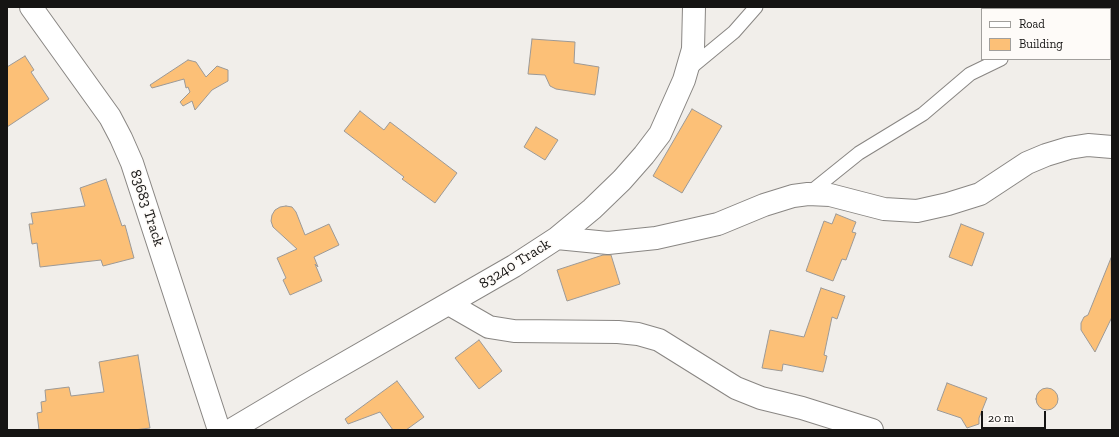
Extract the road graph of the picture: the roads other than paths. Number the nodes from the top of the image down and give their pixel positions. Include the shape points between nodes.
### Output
1 (31, 7) edge
2 (694, 7) edge
3 (756, 7) edge
4 (999, 60) edge
5 (686, 71) junction
6 (1112, 147) edge
7 (808, 194) junction
8 (557, 238) junction
9 (449, 304) junction
10 (219, 430) edge
11 (231, 430) edge
12 (872, 430) edge

1 - 10 street, 83683 Track via 110,117 121,138 132,163
2 - 5 street, 83240 Track via 693,50
3 - 5 lane via 734,32
4 - 7 lane via 970,74 923,114 859,153
5 - 8 street, 83240 Track via 672,109 656,140 592,209
6 - 7 street via 1088,145 1046,155 1027,163 980,194 917,211 884,209 830,195
7 - 8 street via 793,196 718,224 656,238 608,243
8 - 9 street, 83240 Track
9 - 11 street, 83240 Track
9 - 12 street via 489,327 514,331 638,334 658,340 736,388 761,398

